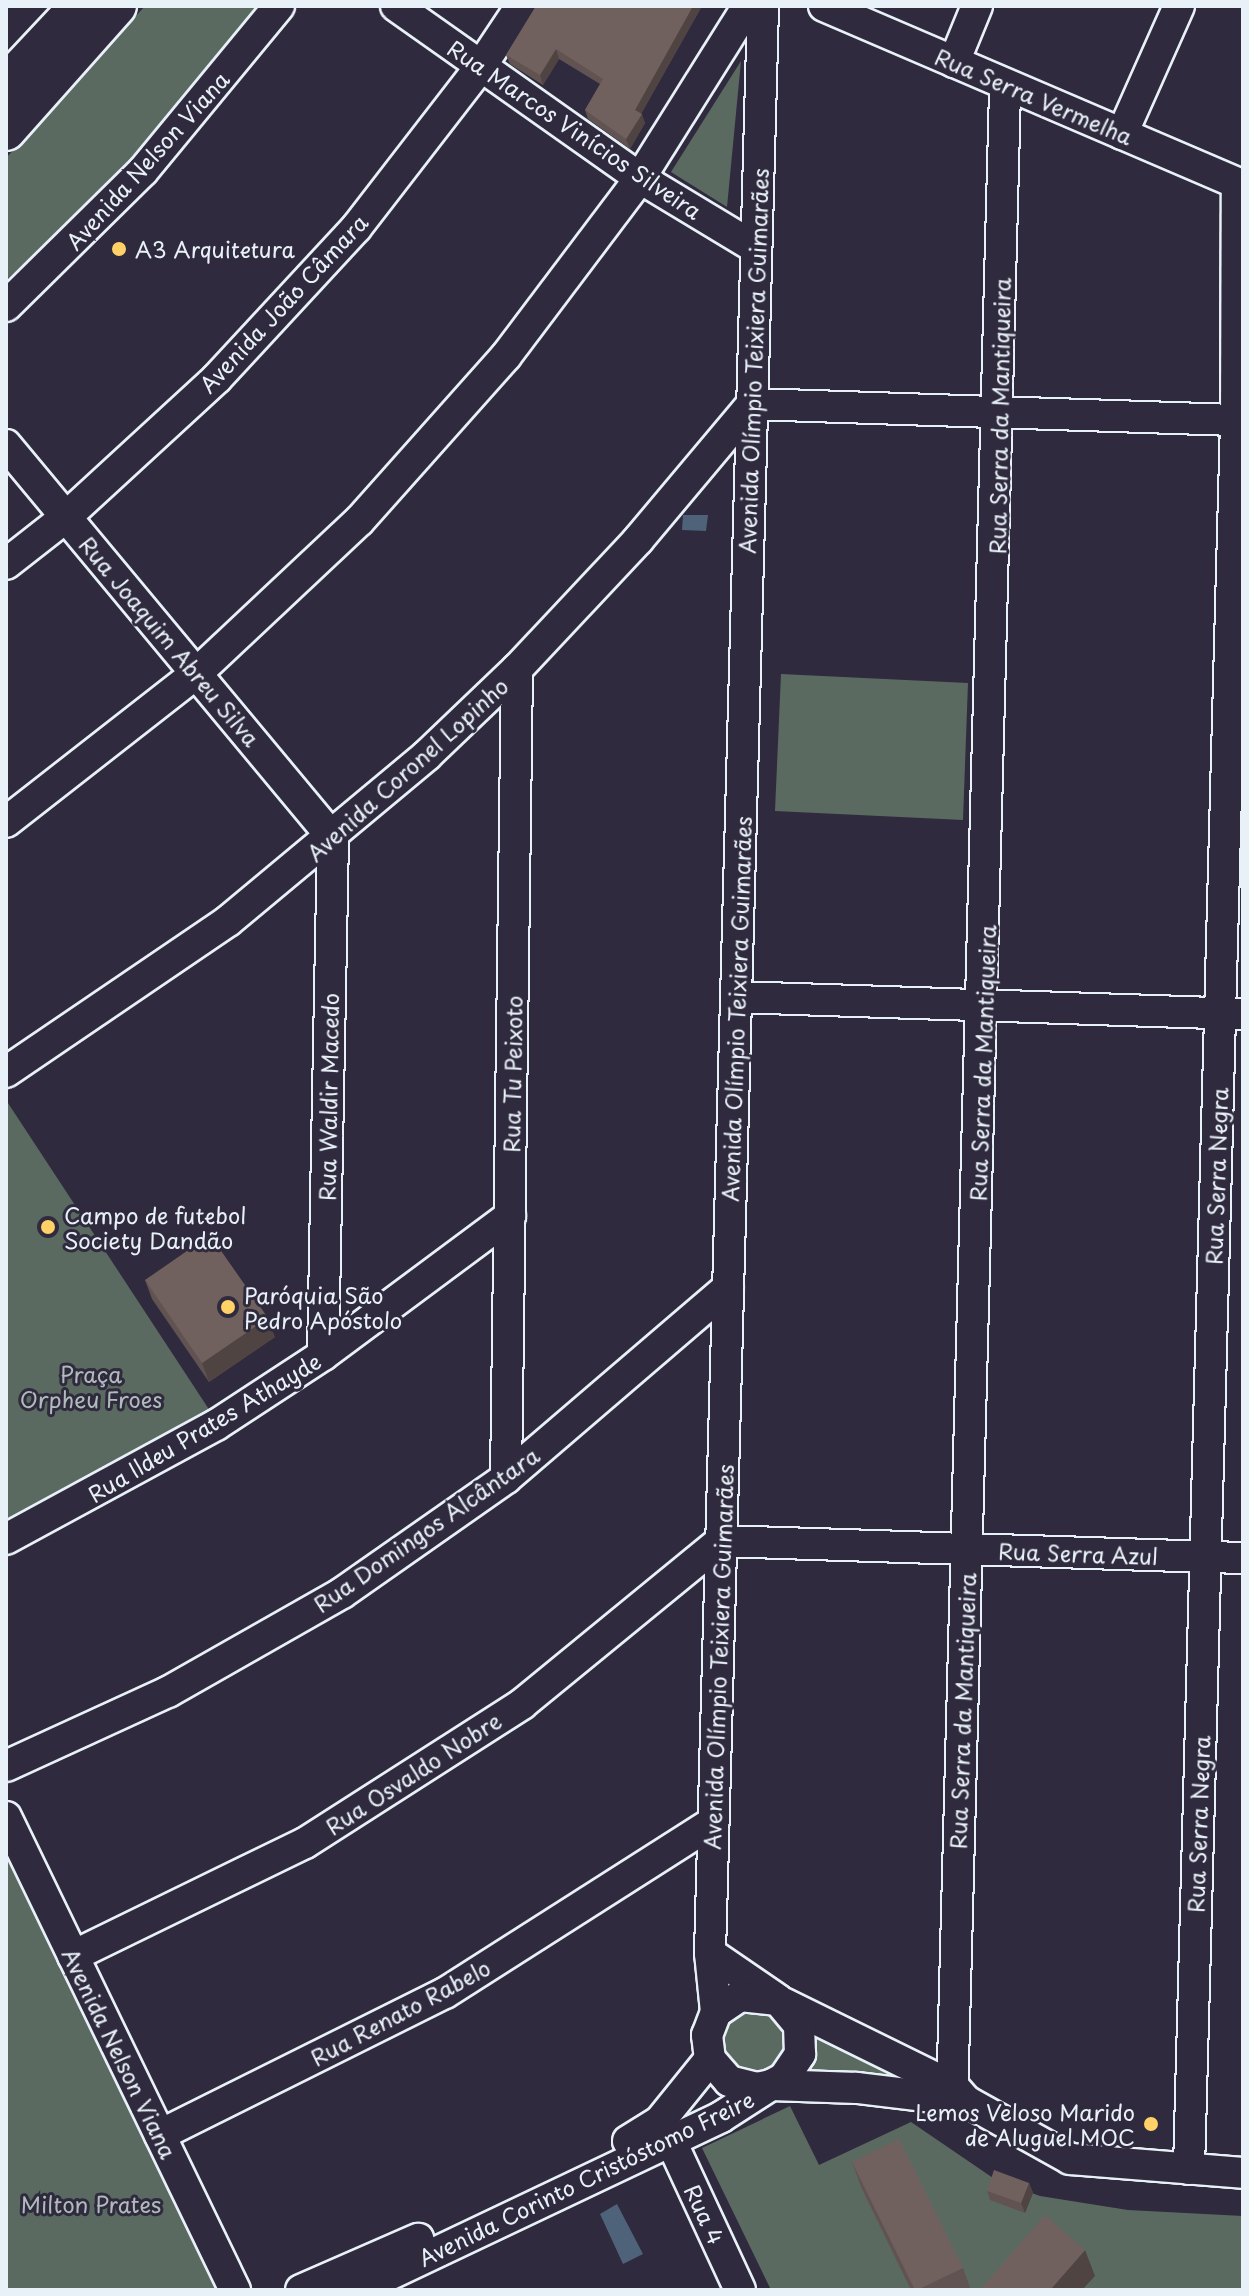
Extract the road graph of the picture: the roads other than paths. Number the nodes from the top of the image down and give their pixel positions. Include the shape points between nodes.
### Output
1 (117, 6) edge
2 (279, 6) edge
3 (396, 6) edge
4 (521, 6) edge
5 (748, 6) edge
6 (763, 6) edge
7 (824, 6) edge
8 (977, 6) edge
9 (1179, 6) edge
10 (76, 9) edge
11 (954, 62) junction
12 (481, 66) junction
13 (6, 84) edge
14 (1005, 85) junction
15 (6, 131) edge
16 (1122, 134) junction
17 (640, 178) junction
18 (1240, 185) edge
19 (756, 248) junction
20 (6, 306) edge
21 (752, 404) junction
22 (1000, 413) junction
23 (1240, 420) edge
24 (6, 445) edge
25 (66, 517) junction
26 (6, 564) edge
27 (517, 669) junction
28 (197, 673) junction
29 (6, 822) edge
30 (333, 838) junction
31 (736, 997) junction
32 (983, 1005) junction
33 (1232, 1013) edge
34 (6, 1072) edge
35 (510, 1216) junction
36 (728, 1288) junction
37 (323, 1355) junction
38 (506, 1478) junction
39 (6, 1539) edge
40 (721, 1541) junction
41 (969, 1549) junction
42 (1205, 1557) junction
43 (1243, 1558) edge
44 (6, 1766) edge
45 (6, 1817) edge
46 (713, 1822) junction
47 (710, 1953) junction
48 (73, 1956) junction
49 (780, 2001) junction
50 (716, 2012) junction
51 (710, 2059) junction
52 (771, 2085) junction
53 (949, 2094) junction
54 (160, 2135) junction
55 (670, 2139) junction
56 (1189, 2169) junction
57 (1243, 2173) edge
58 (465, 2228) junction
59 (235, 2290) edge
60 (301, 2290) edge
61 (357, 2290) edge
62 (740, 2290) edge

1 - 15 main road
2 - 20 street, Avenida Nelson Viana via 143,171
3 - 12 street, Rua Marcos Vinícios Silveira
4 - 12 street, Avenida João Câmara
5 - 17 street
6 - 19 street, Avenida Olímpio Teixiera Guimarães
7 - 11 street, Rua Serra Vermelha
8 - 11 street
9 - 16 street
10 - 13 main road
11 - 14 street, Rua Serra Vermelha
12 - 17 street, Rua Marcos Vinícios Silveira
12 - 25 street, Avenida João Câmara via 356,228 217,378
14 - 16 street, Rua Serra Vermelha
14 - 22 street, Rua Serra da Mantiqueira
16 - 18 street, Rua Serra Vermelha
17 - 19 street, Rua Marcos Vinícios Silveira
17 - 28 street via 506,356 369,509
18 - 23 street, Rua Serra Negra
19 - 21 street, Avenida Olímpio Teixiera Guimarães
21 - 22 street
21 - 27 street, Avenida Coronel Lopinho via 638,540
21 - 31 street, Avenida Olímpio Teixiera Guimarães
22 - 23 street
22 - 32 street, Rua Serra da Mantiqueira
23 - 33 street, Rua Serra Negra
24 - 25 street, Rua Joaquim Abreu Silva
25 - 26 street, Avenida João Câmara
25 - 28 street, Rua Joaquim Abreu Silva
27 - 30 street, Avenida Coronel Lopinho
27 - 35 street, Rua Tu Peixoto
28 - 29 street
28 - 30 street, Rua Joaquim Abreu Silva
30 - 34 street, Avenida Coronel Lopinho via 119,999
30 - 37 street, Rua Waldir Macedo
31 - 32 street
31 - 36 street, Avenida Olímpio Teixiera Guimarães
32 - 33 street
32 - 41 street, Rua Serra da Mantiqueira
33 - 42 street, Rua Serra Negra
35 - 37 street, Rua Ildeu Prates Athayde
35 - 38 street, Rua Tu Peixoto
36 - 38 street, Rua Domingos Alcântara
36 - 40 street, Avenida Olímpio Teixiera Guimarães
37 - 39 street, Rua Ildeu Prates Athayde via 216,1425
38 - 44 street, Rua Domingos Alcântara via 342,1593 168,1692
40 - 41 street, Rua Serra Azul
40 - 46 street, Avenida Olímpio Teixiera Guimarães
40 - 48 street, Rua Osvaldo Nobre via 522,1704 305,1843
41 - 42 street, Rua Serra Azul
41 - 53 street, Rua Serra da Mantiqueira
42 - 43 street, Rua Serra Azul
42 - 56 street, Rua Serra Negra
45 - 48 street, Avenida Nelson Viana
46 - 47 street, Avenida Olímpio Teixiera Guimarães
46 - 54 street, Rua Renato Rabelo via 445,1993
47 - 49 street
47 - 50 street, Avenida Olímpio Teixiera Guimarães
48 - 54 street, Avenida Nelson Viana
49 - 50 street, Avenida Corinto Cristóstomo Freire via 740,1996
49 - 52 street, Avenida Corinto Cristóstomo Freire via 799,2025 800,2054 784,2078
49 - 53 street, Avenida Corinto Cristóstomo Freire
50 - 51 street via 707,2035
51 - 52 street, Avenida Corinto Cristóstomo Freire via 729,2081 743,2087
51 - 58 street, Avenida Corinto Cristóstomo Freire via 660,2121
52 - 53 street, Avenida Corinto Cristóstomo Freire
52 - 55 street, Avenida Corinto Cristóstomo Freire via 721,2117
53 - 56 street, Avenida Corinto Cristóstomo Freire via 1070,2159
54 - 59 street, Avenida Nelson Viana
55 - 58 street, Avenida Corinto Cristóstomo Freire
55 - 62 street, Rua 4
56 - 57 street, Avenida Corinto Cristóstomo Freire
58 - 60 street, Avenida Corinto Cristóstomo Freire
58 - 61 street, Avenida Corinto Cristóstomo Freire

